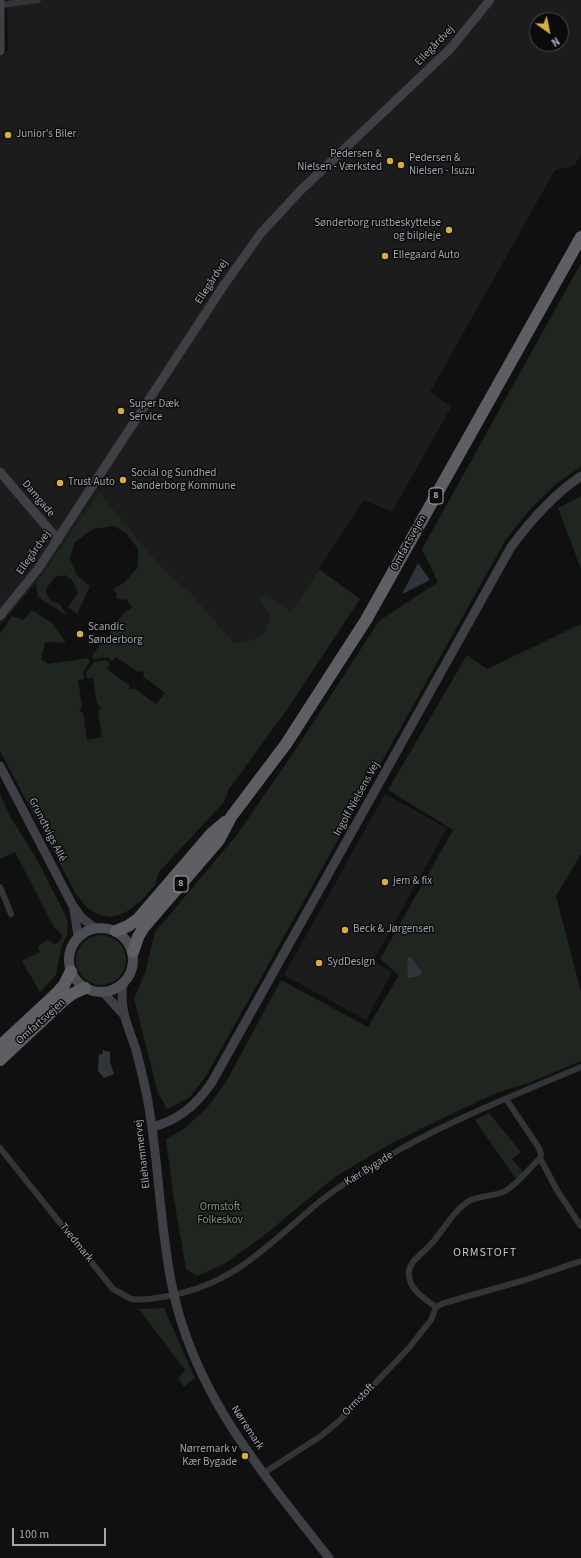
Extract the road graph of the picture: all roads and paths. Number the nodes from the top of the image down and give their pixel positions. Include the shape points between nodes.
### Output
1 (38, 0) edge
2 (490, 0) edge
3 (0, 3) edge
4 (0, 45) edge
5 (581, 237) edge
6 (0, 472) edge
7 (581, 476) edge
8 (58, 540) junction
9 (0, 616) edge
10 (0, 766) edge
11 (231, 818) junction
12 (0, 887) edge
13 (73, 906) junction
14 (11, 914) dead end
15 (95, 928) junction
16 (116, 931) junction
17 (78, 936) junction
18 (133, 952) junction
19 (71, 971) junction
20 (123, 983) junction
21 (85, 988) junction
22 (103, 992) junction
23 (123, 1014) junction
24 (0, 1046) edge
25 (0, 1060) edge
26 (581, 1067) edge
27 (506, 1099) junction
28 (152, 1127) junction
29 (0, 1148) edge
30 (540, 1158) junction
31 (581, 1226) edge
32 (581, 1261) edge
33 (174, 1295) junction
34 (436, 1307) junction
35 (262, 1474) junction
36 (329, 1558) edge

1 - 3 street
2 - 8 street, Ellegårdvej via 450,50 300,191 261,233 224,285
3 - 4 street
5 - 11 highway, Omfartsvejen / 8 via 366,620 286,744
6 - 8 street, Damgade
7 - 28 street, Ingolf Nielsens Vej via 542,509 511,547 212,1082 190,1109 170,1121
8 - 9 street, Ellegårdvej
10 - 13 street, Grundtvigs Allé
11 - 16 highway, Omfartsvejen / 8 via 212,833 138,919
11 - 18 highway, Omfartsvejen / 8 via 219,840 144,927
12 - 14 street
13 - 15 street, Grundtvigs Allé
13 - 17 street, Grundtvigs Allé
15 - 16 main road via 104,927
15 - 17 main road
16 - 18 main road via 128,942
17 - 19 main road via 69,955
18 - 20 main road, 8 via 134,962
19 - 21 main road via 76,981
19 - 24 highway, Omfartsvejen via 57,993
20 - 22 main road via 116,989
20 - 23 street, Ellehammervej
21 - 22 main road
21 - 25 highway, Omfartsvejen via 63,1001
22 - 23 street, Ellehammervej
23 - 28 street, Ellehammervej via 141,1069
26 - 27 street, Kær Bygade
27 - 30 street via 539,1148
27 - 33 street, Kær Bygade via 444,1126 359,1173 246,1265 221,1279
28 - 33 street, Ellehammervej via 163,1230
29 - 33 street, Tvedmark via 113,1289 132,1299
30 - 31 street via 558,1192
30 - 34 street via 507,1190 475,1198 467,1203 413,1262 408,1270 412,1286
32 - 34 street
33 - 35 street, Nørremark via 183,1329 206,1386
34 - 35 street, Ormstoft via 431,1320 408,1349 339,1422
35 - 36 street, Nørremark

